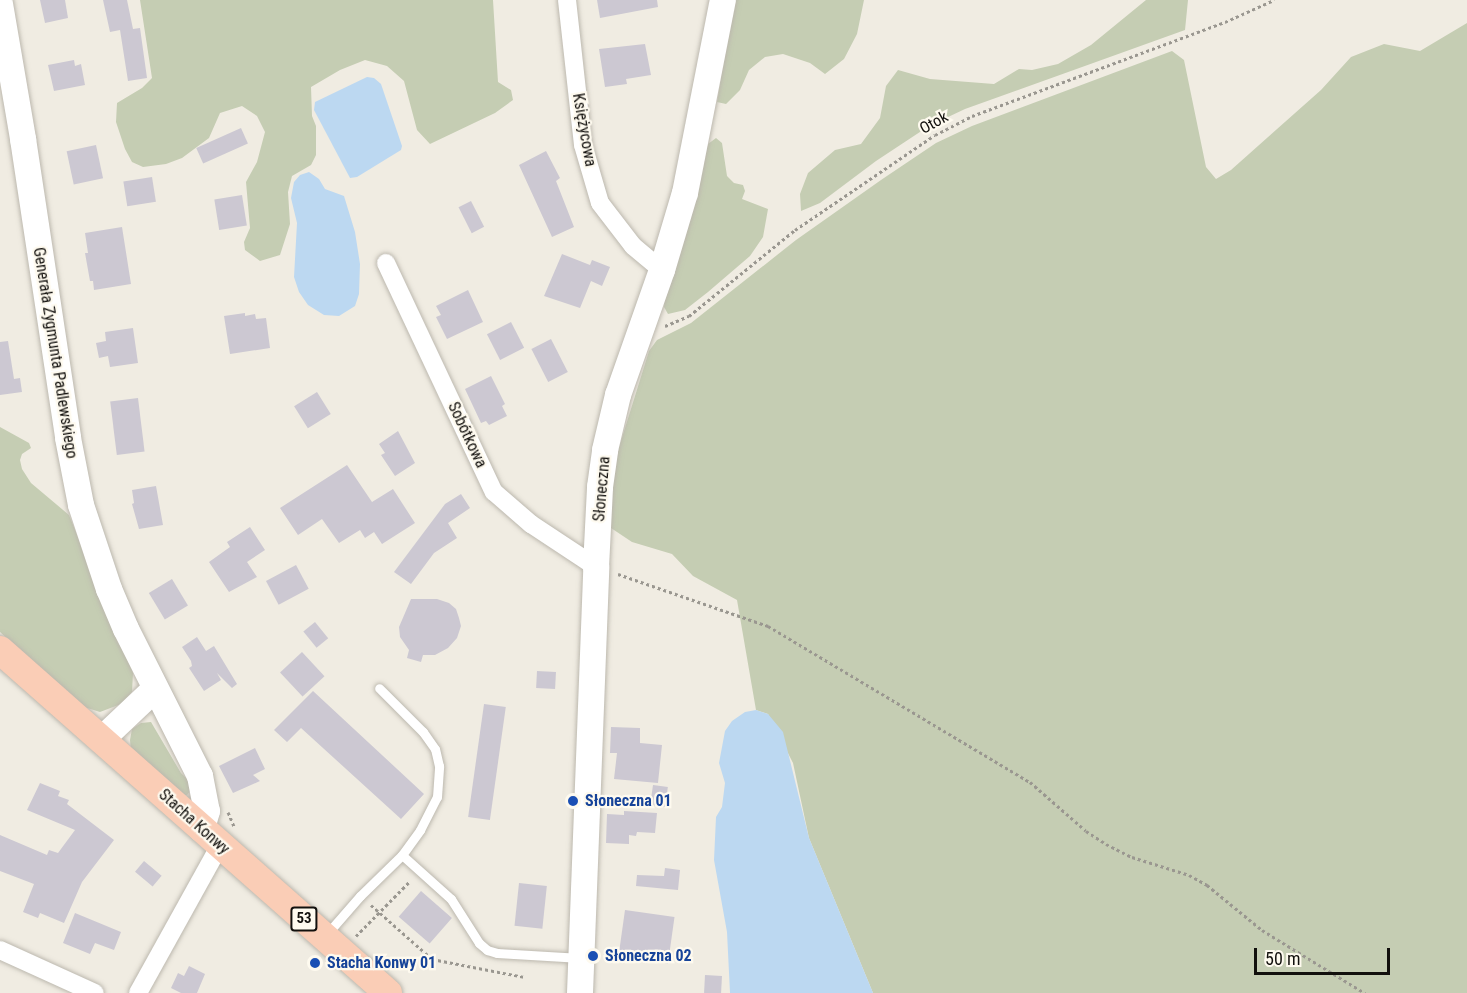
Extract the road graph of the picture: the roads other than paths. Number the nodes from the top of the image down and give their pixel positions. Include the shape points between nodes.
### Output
1 (567, 0) edge
2 (723, 0) edge
3 (0, 4) edge
4 (386, 263) dead end
5 (662, 270) junction
6 (596, 567) junction
7 (0, 650) edge
8 (379, 688) dead end
9 (155, 689) junction
10 (101, 740) junction
11 (220, 836) junction
12 (402, 855) junction
13 (324, 937) junction
14 (0, 950) edge
15 (582, 958) junction
16 (94, 993) edge
17 (138, 993) edge
18 (388, 993) edge
19 (580, 993) edge

1 - 5 street, Księżycowa via 583,145 600,203 633,246
2 - 5 street, Słoneczna via 685,193
3 - 9 street, Generała Zygmunta Padlewskiego via 81,505 109,589
4 - 6 street, Sobótkowa via 494,492 531,524
5 - 6 street, Słoneczna via 618,395 605,450
6 - 15 street, Słoneczna
7 - 10 main road, Stacha Konwy / 53
8 - 12 lane via 423,732 435,749 439,766 437,797
9 - 10 street
9 - 11 street, Generała Zygmunta Padlewskiego via 200,776 207,811
10 - 11 main road, Stacha Konwy / 53
11 - 13 main road, Stacha Konwy / 53
11 - 17 street
12 - 13 lane
12 - 15 lane via 451,899 479,943 488,950
13 - 18 main road, Stacha Konwy / 53
14 - 16 street
15 - 19 street, Słoneczna

